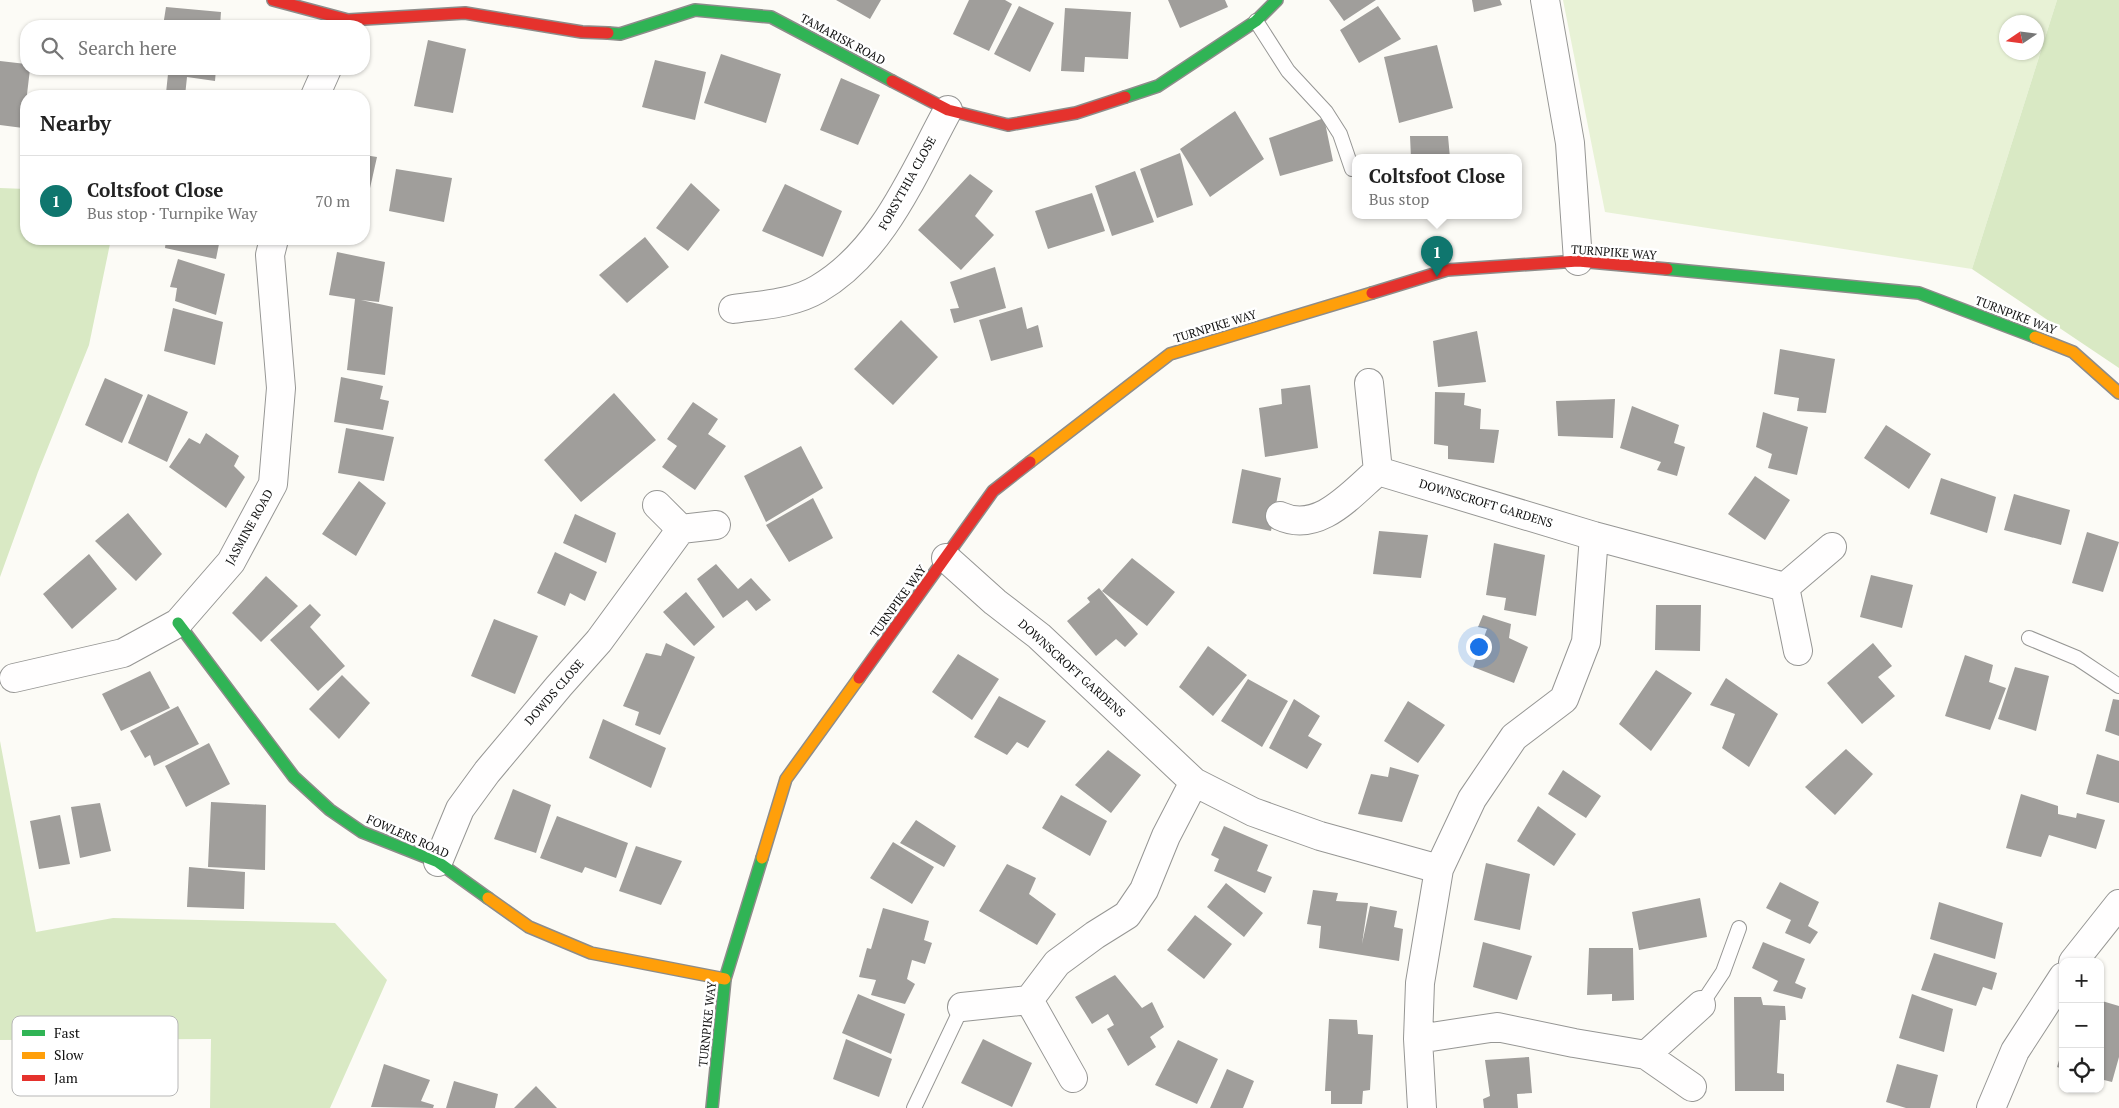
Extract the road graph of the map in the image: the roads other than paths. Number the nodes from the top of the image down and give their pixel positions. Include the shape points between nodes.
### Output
1 (273, 0) edge
2 (1277, 0) edge
3 (1545, 0) edge
4 (337, 20) edge
5 (370, 21) edge
6 (1256, 21) junction
7 (324, 75) edge
8 (318, 90) edge
9 (948, 110) junction
10 (1352, 169) dead end
11 (273, 245) edge
12 (1578, 261) junction
13 (733, 309) dead end
14 (1369, 384) dead end
15 (2119, 392) edge
16 (1378, 471) junction
17 (657, 505) dead end
18 (1280, 516) dead end
19 (716, 525) dead end
20 (681, 529) junction
21 (1594, 536) junction
22 (1832, 547) dead end
23 (946, 558) junction
24 (1785, 586) junction
25 (178, 623) junction
26 (2028, 638) dead end
27 (1798, 651) dead end
28 (14, 678) dead end
29 (2119, 686) edge
30 (1194, 782) junction
31 (438, 862) junction
32 (1438, 870) junction
33 (2119, 904) edge
34 (1738, 928) dead end
35 (2076, 958) edge
36 (726, 979) junction
37 (2059, 982) edge
38 (1029, 1000) junction
39 (1701, 1005) joint
40 (962, 1007) joint
41 (1418, 1039) junction
42 (1646, 1055) junction
43 (1073, 1078) dead end
44 (1692, 1087) dead end
45 (712, 1108) edge
46 (914, 1108) edge
47 (1422, 1108) edge
48 (1990, 1108) edge

1 - 4 street, TAMARISK ROAD
2 - 6 street, TAMARISK ROAD
3 - 12 street via 1570,143
5 - 9 street, TAMARISK ROAD via 465,13 582,32 620,34 695,10 771,17
6 - 9 street, TAMARISK ROAD via 1158,86 1076,114 1008,125
6 - 10 lane via 1288,71 1326,112 1340,134
7 - 8 street
9 - 13 street, FORSYTHIA CLOSE via 883,228 818,299
11 - 25 street, JASMINE ROAD via 270,256 281,388 273,484 232,562
12 - 15 street, TURNPIKE WAY via 1919,293 2073,352
12 - 23 street, TURNPIKE WAY via 1447,270 1170,354 993,491
14 - 16 street
16 - 18 street via 1327,515 1290,521
16 - 21 street, DOWNSCROFT GARDENS
17 - 20 street
19 - 20 street
20 - 31 street, DOWDS CLOSE via 599,641 558,686 460,809
21 - 24 street, DOWNSCROFT GARDENS
21 - 32 street via 1586,642 1564,699 1514,737 1472,799
22 - 24 street
23 - 30 street, DOWNSCROFT GARDENS via 1039,636
23 - 36 street, TURNPIKE WAY via 786,779
24 - 27 street
25 - 28 street, JASMINE ROAD via 123,653
25 - 31 street, FOWLERS ROAD via 294,778 330,810 362,832
26 - 29 lane via 2077,658
30 - 32 street, DOWNSCROFT GARDENS via 1253,812 1320,836
30 - 38 street via 1166,836 1144,890 1128,916 1057,963
31 - 36 street, FOWLERS ROAD via 529,927 591,953
32 - 41 street via 1420,983
33 - 35 street
34 - 39 lane via 1723,972
36 - 45 street, TURNPIKE WAY
37 - 48 street via 2014,1051
38 - 40 street
38 - 43 street
39 - 42 street
40 - 46 lane
41 - 42 street via 1498,1027
41 - 47 street
42 - 44 street

